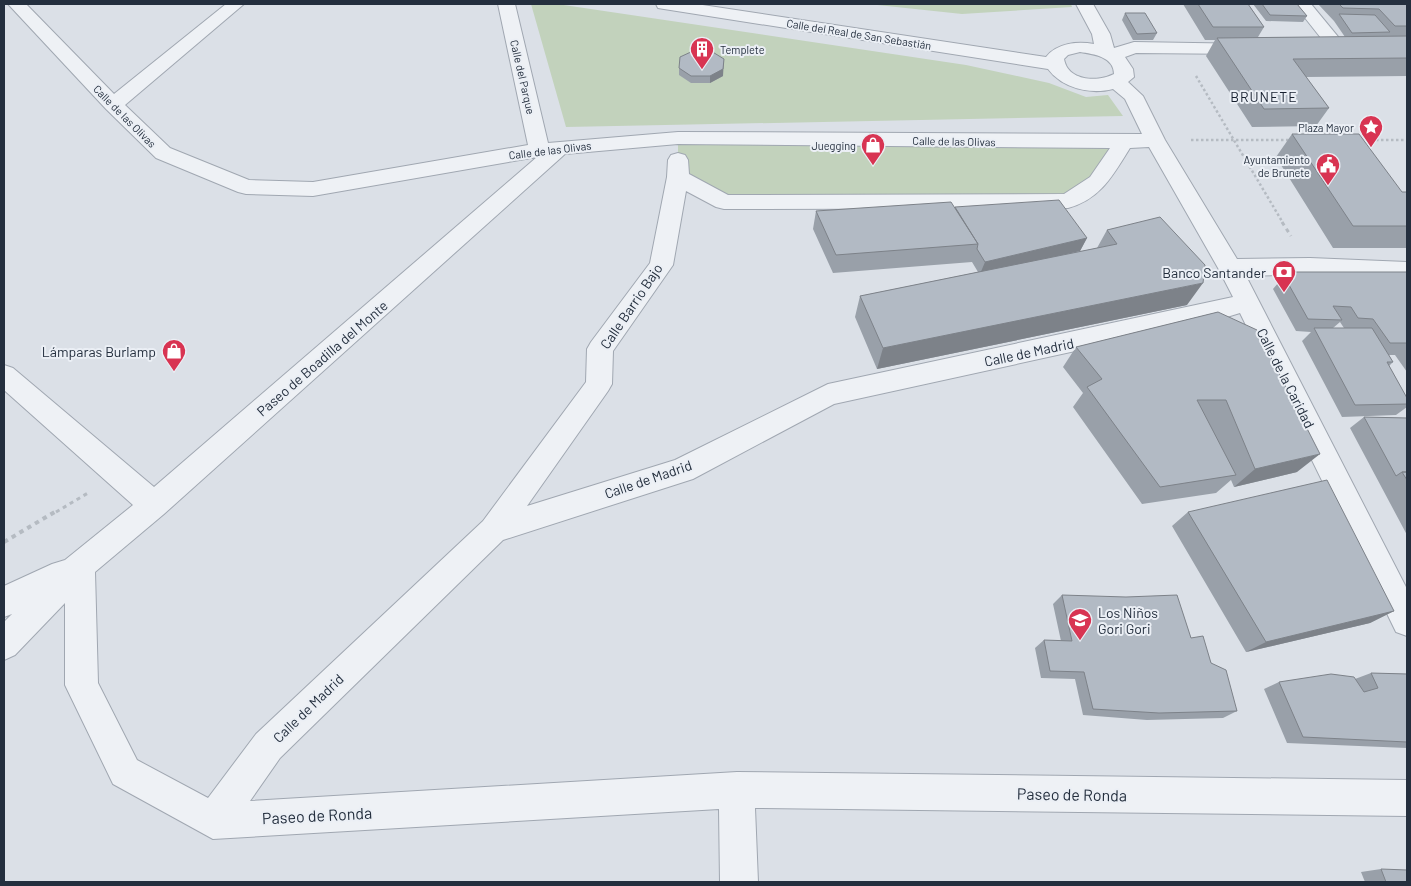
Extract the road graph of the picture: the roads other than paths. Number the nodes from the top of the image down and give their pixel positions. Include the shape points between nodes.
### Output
1 (16, 4) edge
2 (236, 4) edge
3 (506, 4) edge
4 (664, 4) edge
5 (1084, 4) edge
6 (1302, 4) edge
7 (1268, 48) edge
8 (1318, 48) edge
9 (1338, 48) junction
10 (1358, 48) edge
11 (1109, 53) junction
12 (1054, 64) junction
13 (1117, 83) junction
14 (113, 105) junction
15 (678, 138) junction
16 (1155, 140) junction
17 (1124, 142) junction
18 (550, 148) junction
19 (678, 177) junction
20 (1230, 268) junction
21 (1407, 270) edge
22 (1247, 302) junction
23 (4, 375) edge
24 (154, 505) junction
25 (492, 530) junction
26 (80, 566) junction
27 (4, 602) edge
28 (1407, 621) edge
29 (4, 644) edge
30 (737, 790) junction
31 (1407, 798) edge
32 (213, 821) junction
33 (739, 882) edge

1 - 14 street, Calle de las Olivas
2 - 14 street
3 - 18 street, Calle del Parque
4 - 12 street, Calle del Real de San Sebastián
5 - 11 street
6 - 9 street
7 - 11 street via 1134,47
8 - 9 street
9 - 10 street
11 - 12 street via 1069,48 1055,57
11 - 13 street via 1121,62 1125,70 1124,77
12 - 13 street via 1062,75 1079,84 1107,86
13 - 16 street, Calle de la Caridad via 1133,96
14 - 18 street, Calle de las Olivas via 163,154 246,188 313,189
15 - 17 street, Calle de las Olivas
15 - 18 street, Calle de las Olivas
15 - 19 street, Calle Barrio Bajo
16 - 17 street, Calle de las Olivas
16 - 20 street, Calle de la Caridad
17 - 19 street via 1098,182 1068,201 724,202
18 - 24 street, Paseo de Boadilla del Monte
19 - 25 street, Calle Barrio Bajo via 662,265 600,349 599,384
20 - 21 street via 1310,266
20 - 22 street, Calle de la Caridad
22 - 25 street, Calle de Madrid via 828,395 684,470
22 - 28 street, Calle de la Caridad
23 - 24 street
24 - 26 street, Paseo de Boadilla del Monte
25 - 32 street, Calle de Madrid via 268,746
26 - 27 street, Paseo de Boadilla del Monte
26 - 29 street, Paseo de Boadilla del Monte
26 - 32 street via 82,685 125,772
30 - 31 street, Paseo de Ronda
30 - 32 street, Paseo de Ronda
30 - 33 street

